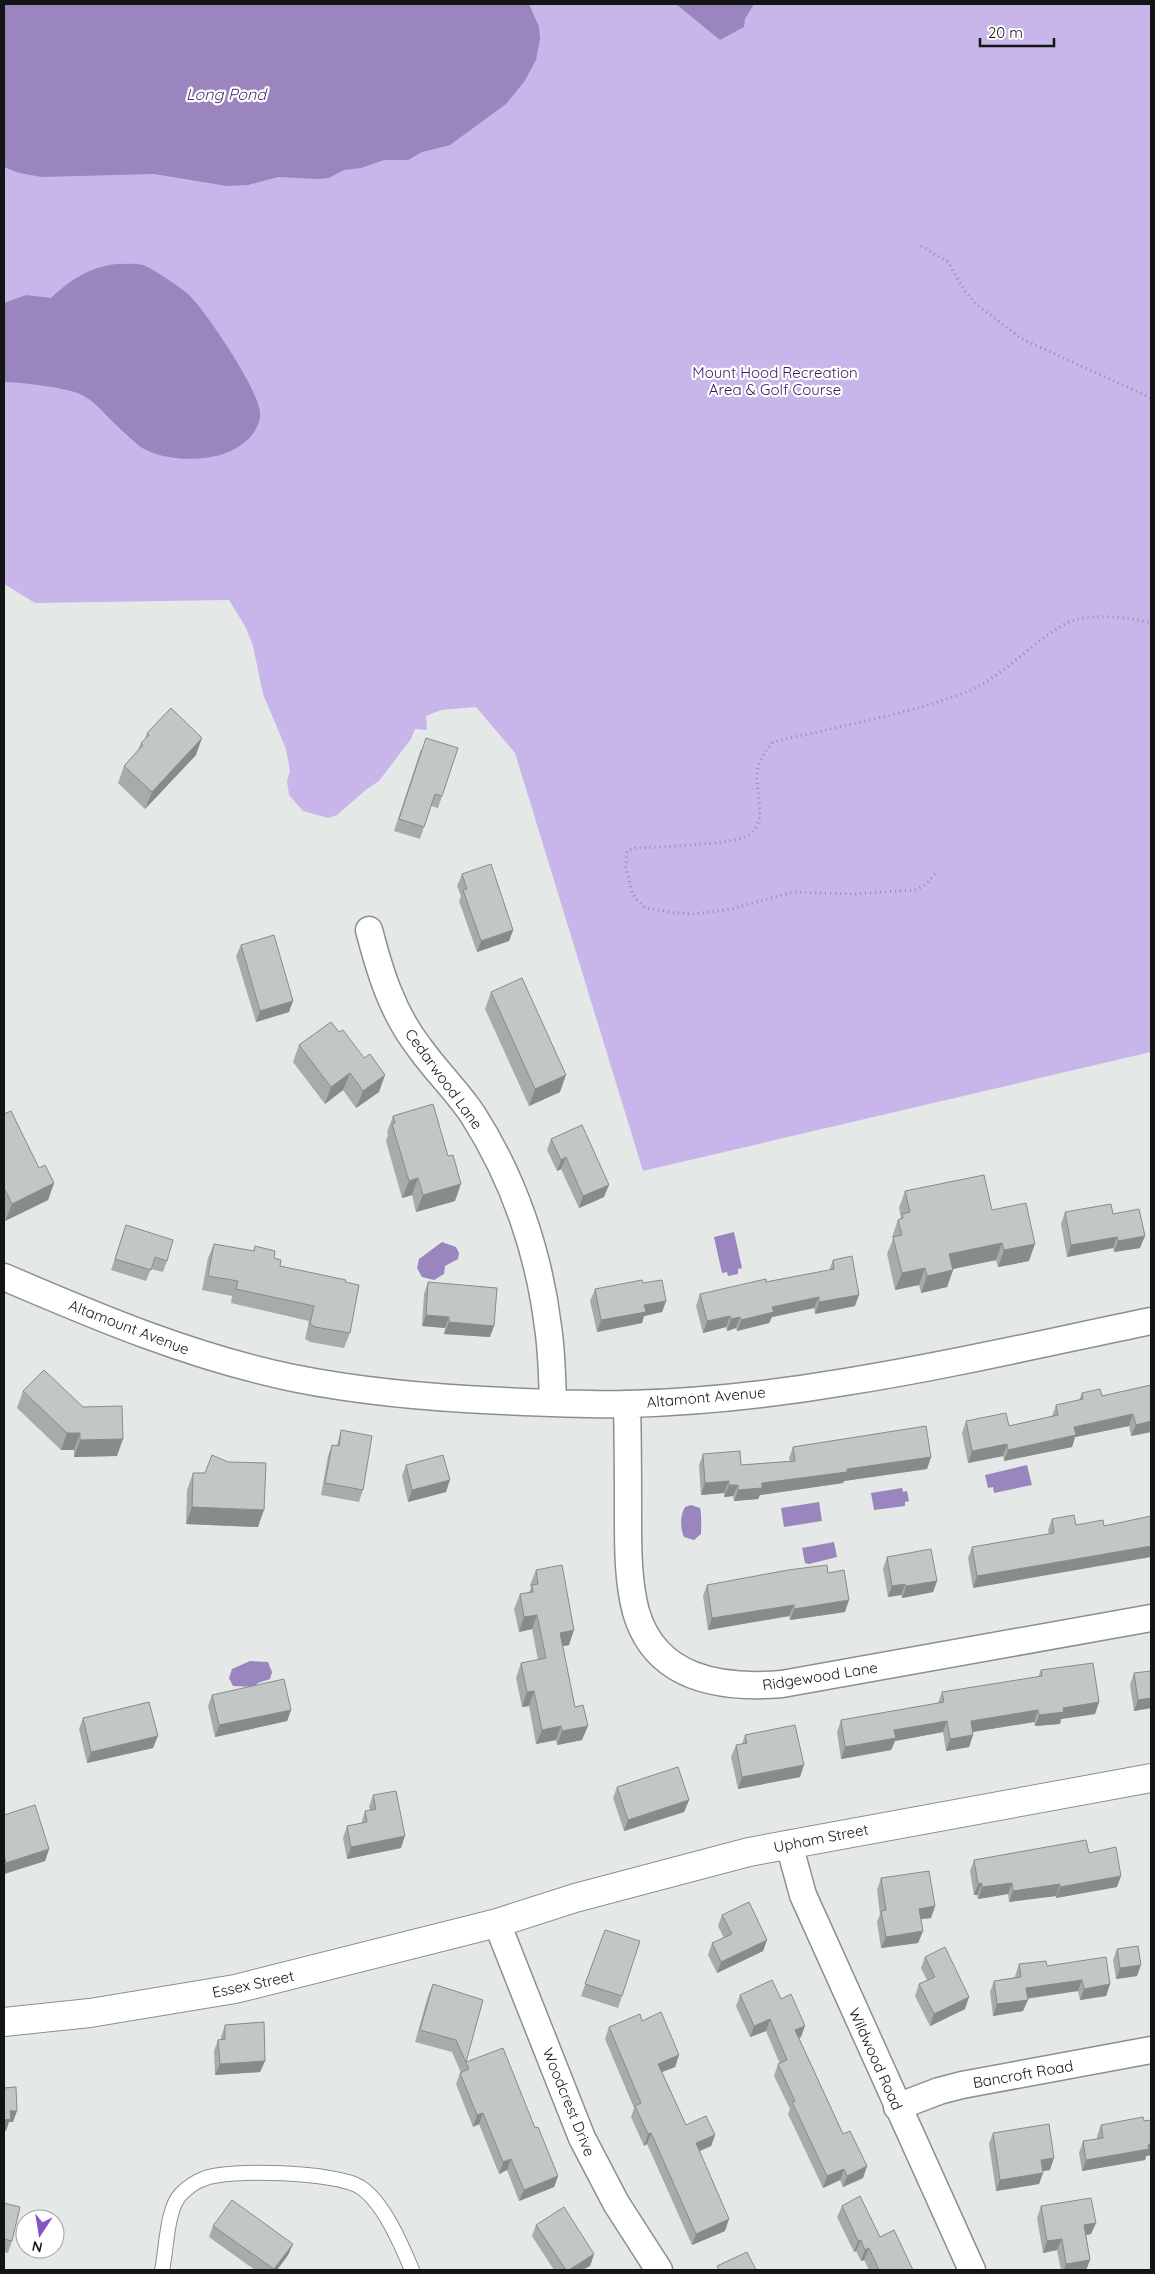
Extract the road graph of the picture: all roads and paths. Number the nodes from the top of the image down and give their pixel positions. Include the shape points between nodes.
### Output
1 (921, 246) dead end
2 (1151, 398) edge
3 (1151, 623) edge
4 (935, 874) dead end
5 (369, 930) dead end
6 (4, 1276) edge
7 (1151, 1321) edge
8 (257, 1370) joint
9 (553, 1403) junction
10 (628, 1404) junction
11 (1151, 1618) edge
12 (1151, 1778) edge
13 (789, 1844) junction
14 (497, 1923) junction
15 (4, 2022) edge
16 (1151, 2050) edge
17 (898, 2107) junction
18 (162, 2270) edge
19 (412, 2270) edge
20 (659, 2270) edge
21 (972, 2270) edge

1 - 2 path via 948,262 965,291 978,305 1022,339
3 - 4 path via 1105,617 1066,623 977,688 896,713 773,742 760,758 757,768 759,821 748,835 696,844 635,848 627,851 626,858 632,893 640,904 652,910 695,914 731,909 793,892 854,894 915,890
5 - 9 street, Cedarwood Lane via 383,982 394,1007 419,1047 474,1116 519,1208 533,1248 549,1329
6 - 8 street, Altamount Avenue via 135,1330
7 - 10 street, Altamont Avenue via 842,1383
8 - 9 street, Altamont Avenue via 435,1398
9 - 10 street, Altamont Avenue
10 - 11 street, Ridgewood Lane via 630,1569 636,1612 647,1638 665,1659 702,1679 748,1686 782,1684
12 - 13 main road, Upham Street
13 - 14 main road, Upham Street via 576,1898
13 - 17 street, Wildwood Road via 803,1895
14 - 15 main road, Essex Street via 235,1989 114,2009
14 - 20 street, Woodcrest Drive via 582,2138 597,2170
16 - 17 street, Bancroft Road via 962,2085
17 - 21 street, Wildwood Road
18 - 19 lane via 173,2206 180,2194 204,2178 240,2172 314,2176 360,2187 391,2226

